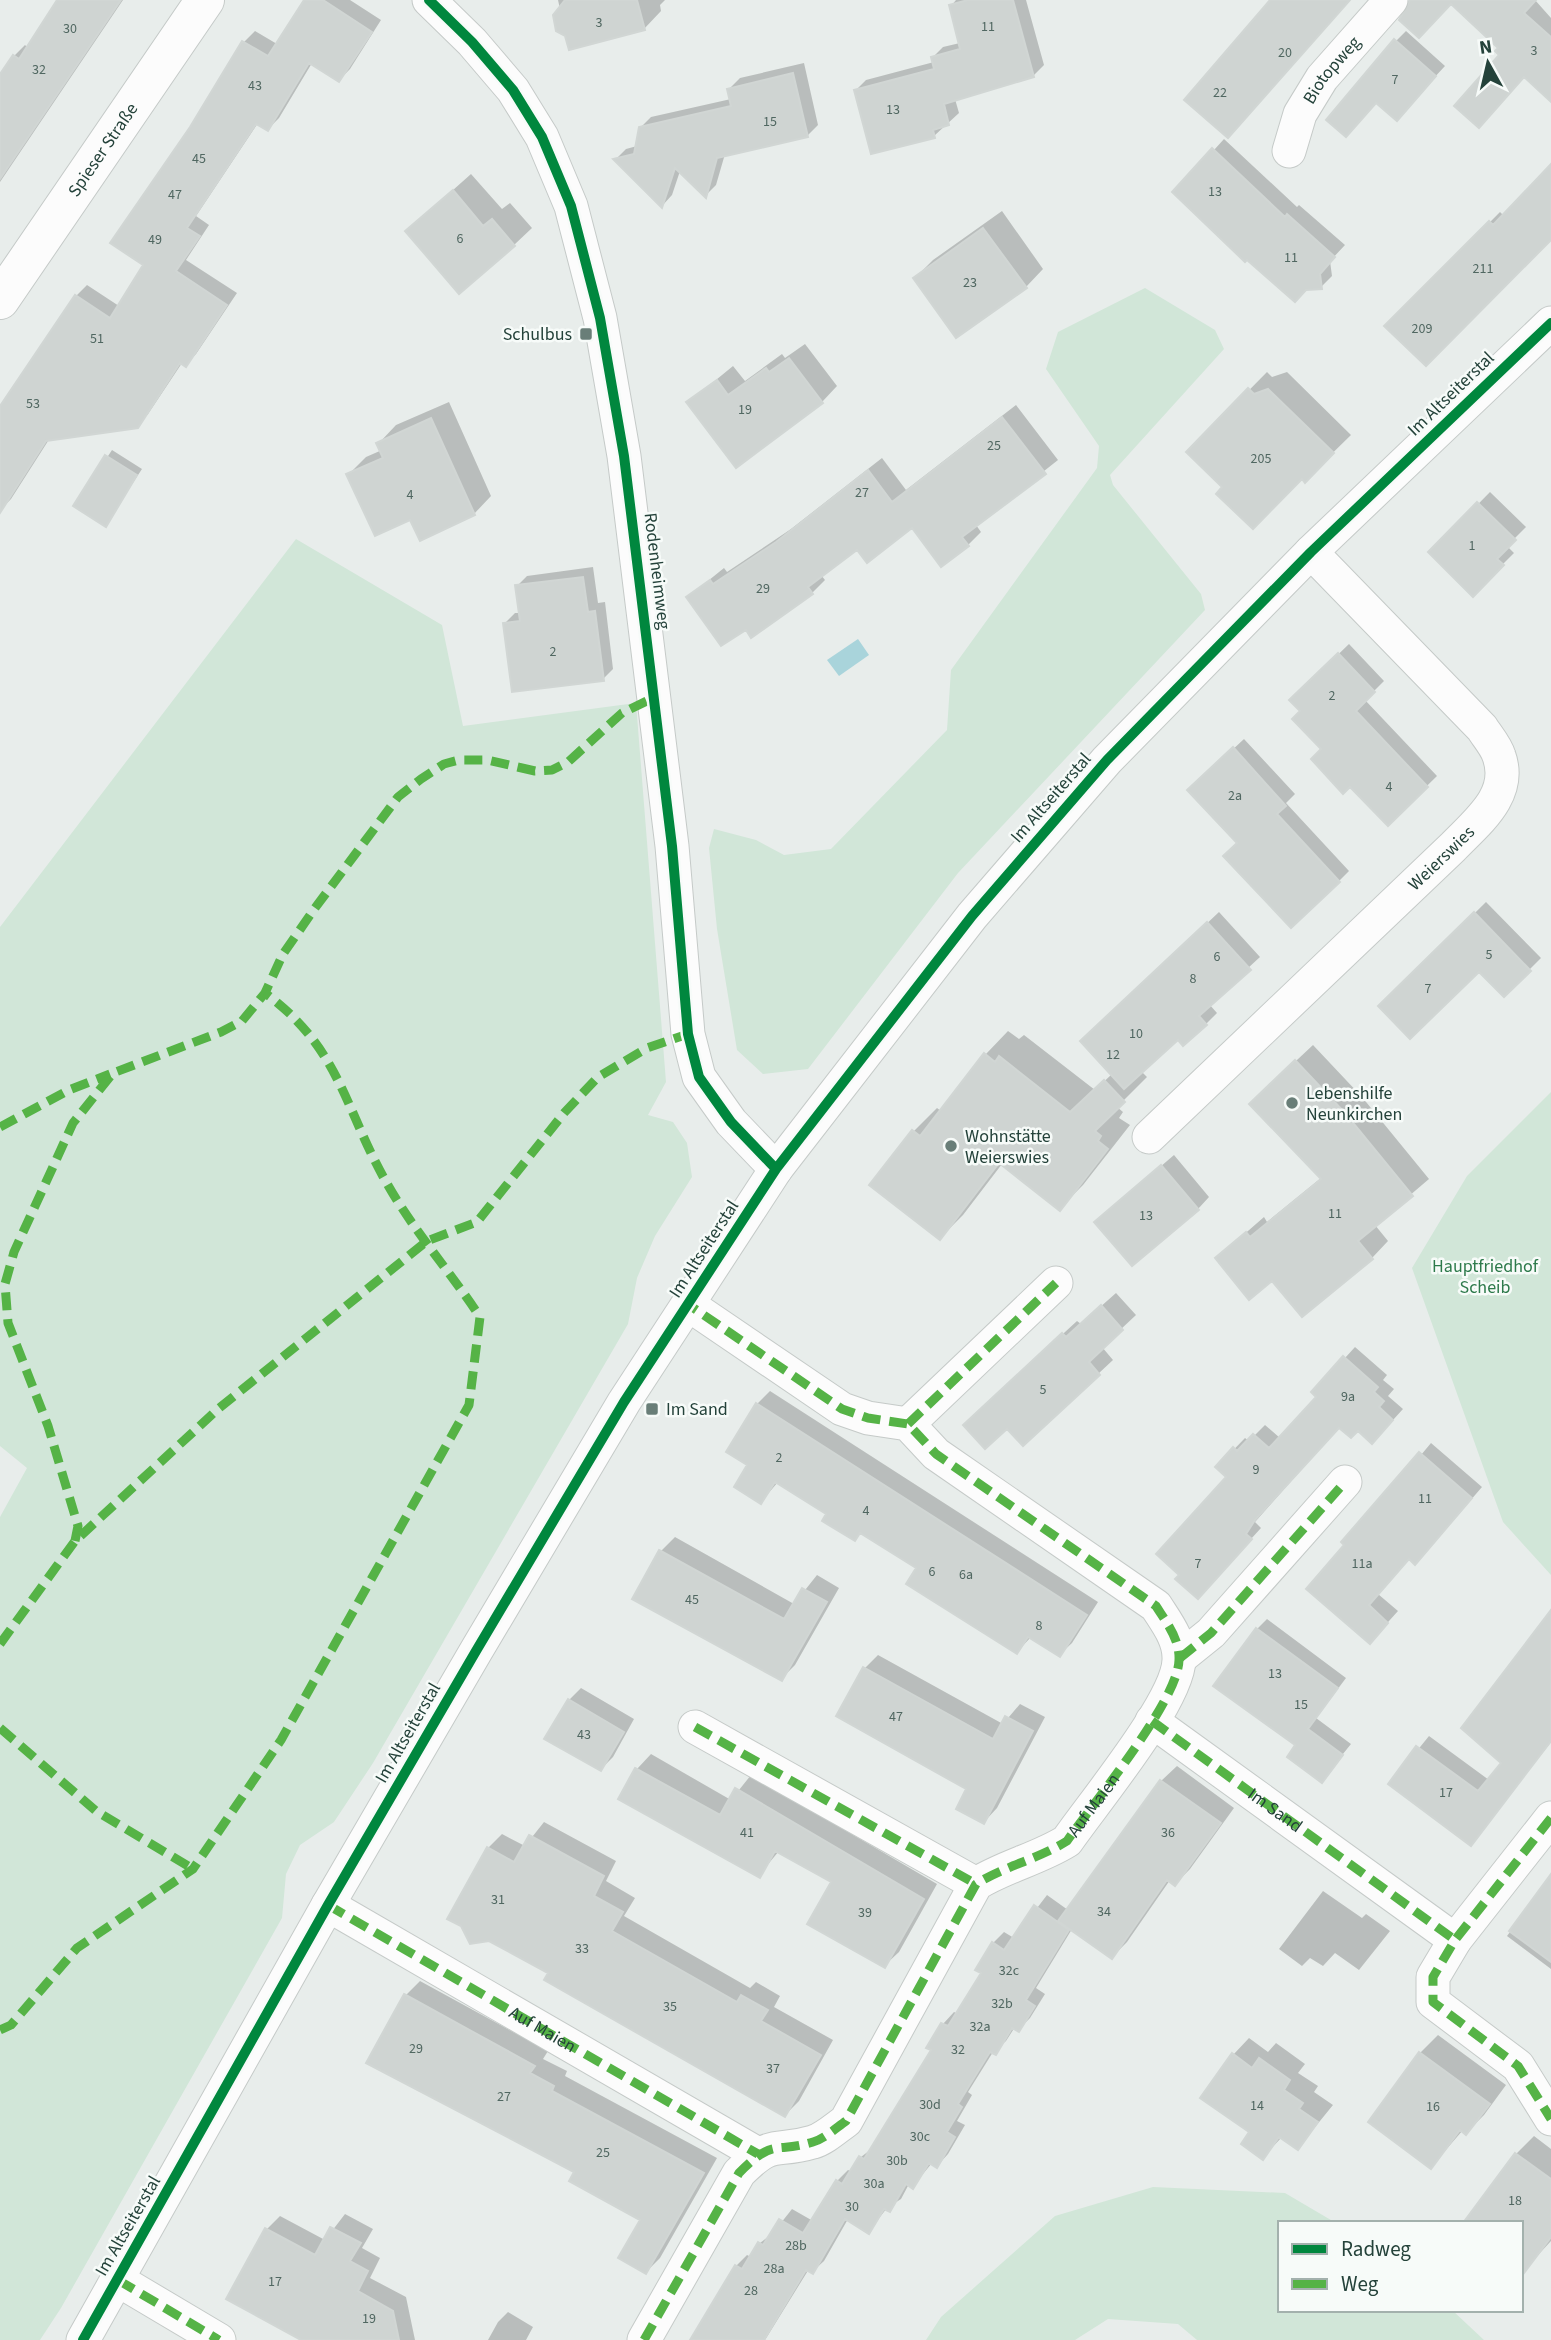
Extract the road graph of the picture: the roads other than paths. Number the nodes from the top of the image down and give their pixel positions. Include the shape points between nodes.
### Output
1 (205, 0) edge
2 (429, 0) edge
3 (1391, 0) edge
4 (1289, 151) dead end
5 (0, 300) edge
6 (1551, 323) edge
7 (1311, 552) junction
8 (1149, 1137) dead end
9 (776, 1169) junction
10 (1056, 1283) dead end
11 (688, 1305) junction
12 (908, 1424) junction
13 (1345, 1482) dead end
14 (1180, 1658) junction
15 (1152, 1721) junction
16 (695, 1727) dead end
17 (1551, 1818) edge
18 (976, 1884) junction
19 (328, 1905) junction
20 (1455, 1940) junction
21 (1551, 2119) edge
22 (758, 2154) junction
23 (118, 2280) junction
24 (83, 2340) edge
25 (219, 2340) edge
26 (644, 2340) edge

1 - 5 street, Spieser Straße
2 - 9 street, Rodenheimweg via 513,90 542,137 570,206 600,318 629,494 672,846 688,1034 699,1077 731,1122
3 - 4 street, Biotopweg via 1322,78 1300,114
6 - 7 street, Im Altseiterstal
7 - 8 street, Weierswies via 1482,728 1499,756 1502,785 1492,807 1452,847
7 - 9 street, Im Altseiterstal via 1107,760 972,916
9 - 11 street, Im Altseiterstal
10 - 12 street
11 - 12 street via 842,1409
11 - 19 street, Im Altseiterstal via 624,1402
12 - 14 street via 936,1454 1156,1606 1175,1637
13 - 14 street via 1211,1633
14 - 15 street via 1176,1680
15 - 18 street, Auf Maien via 1067,1841
15 - 20 street, Im Sand
16 - 18 street
17 - 20 street
18 - 22 street via 846,2121 815,2142 772,2147
19 - 22 street, Auf Maien
19 - 23 street, Im Altseiterstal
20 - 21 street via 1433,1977 1433,2002 1518,2066
22 - 26 street via 739,2173
23 - 24 street, Im Altseiterstal
23 - 25 street

